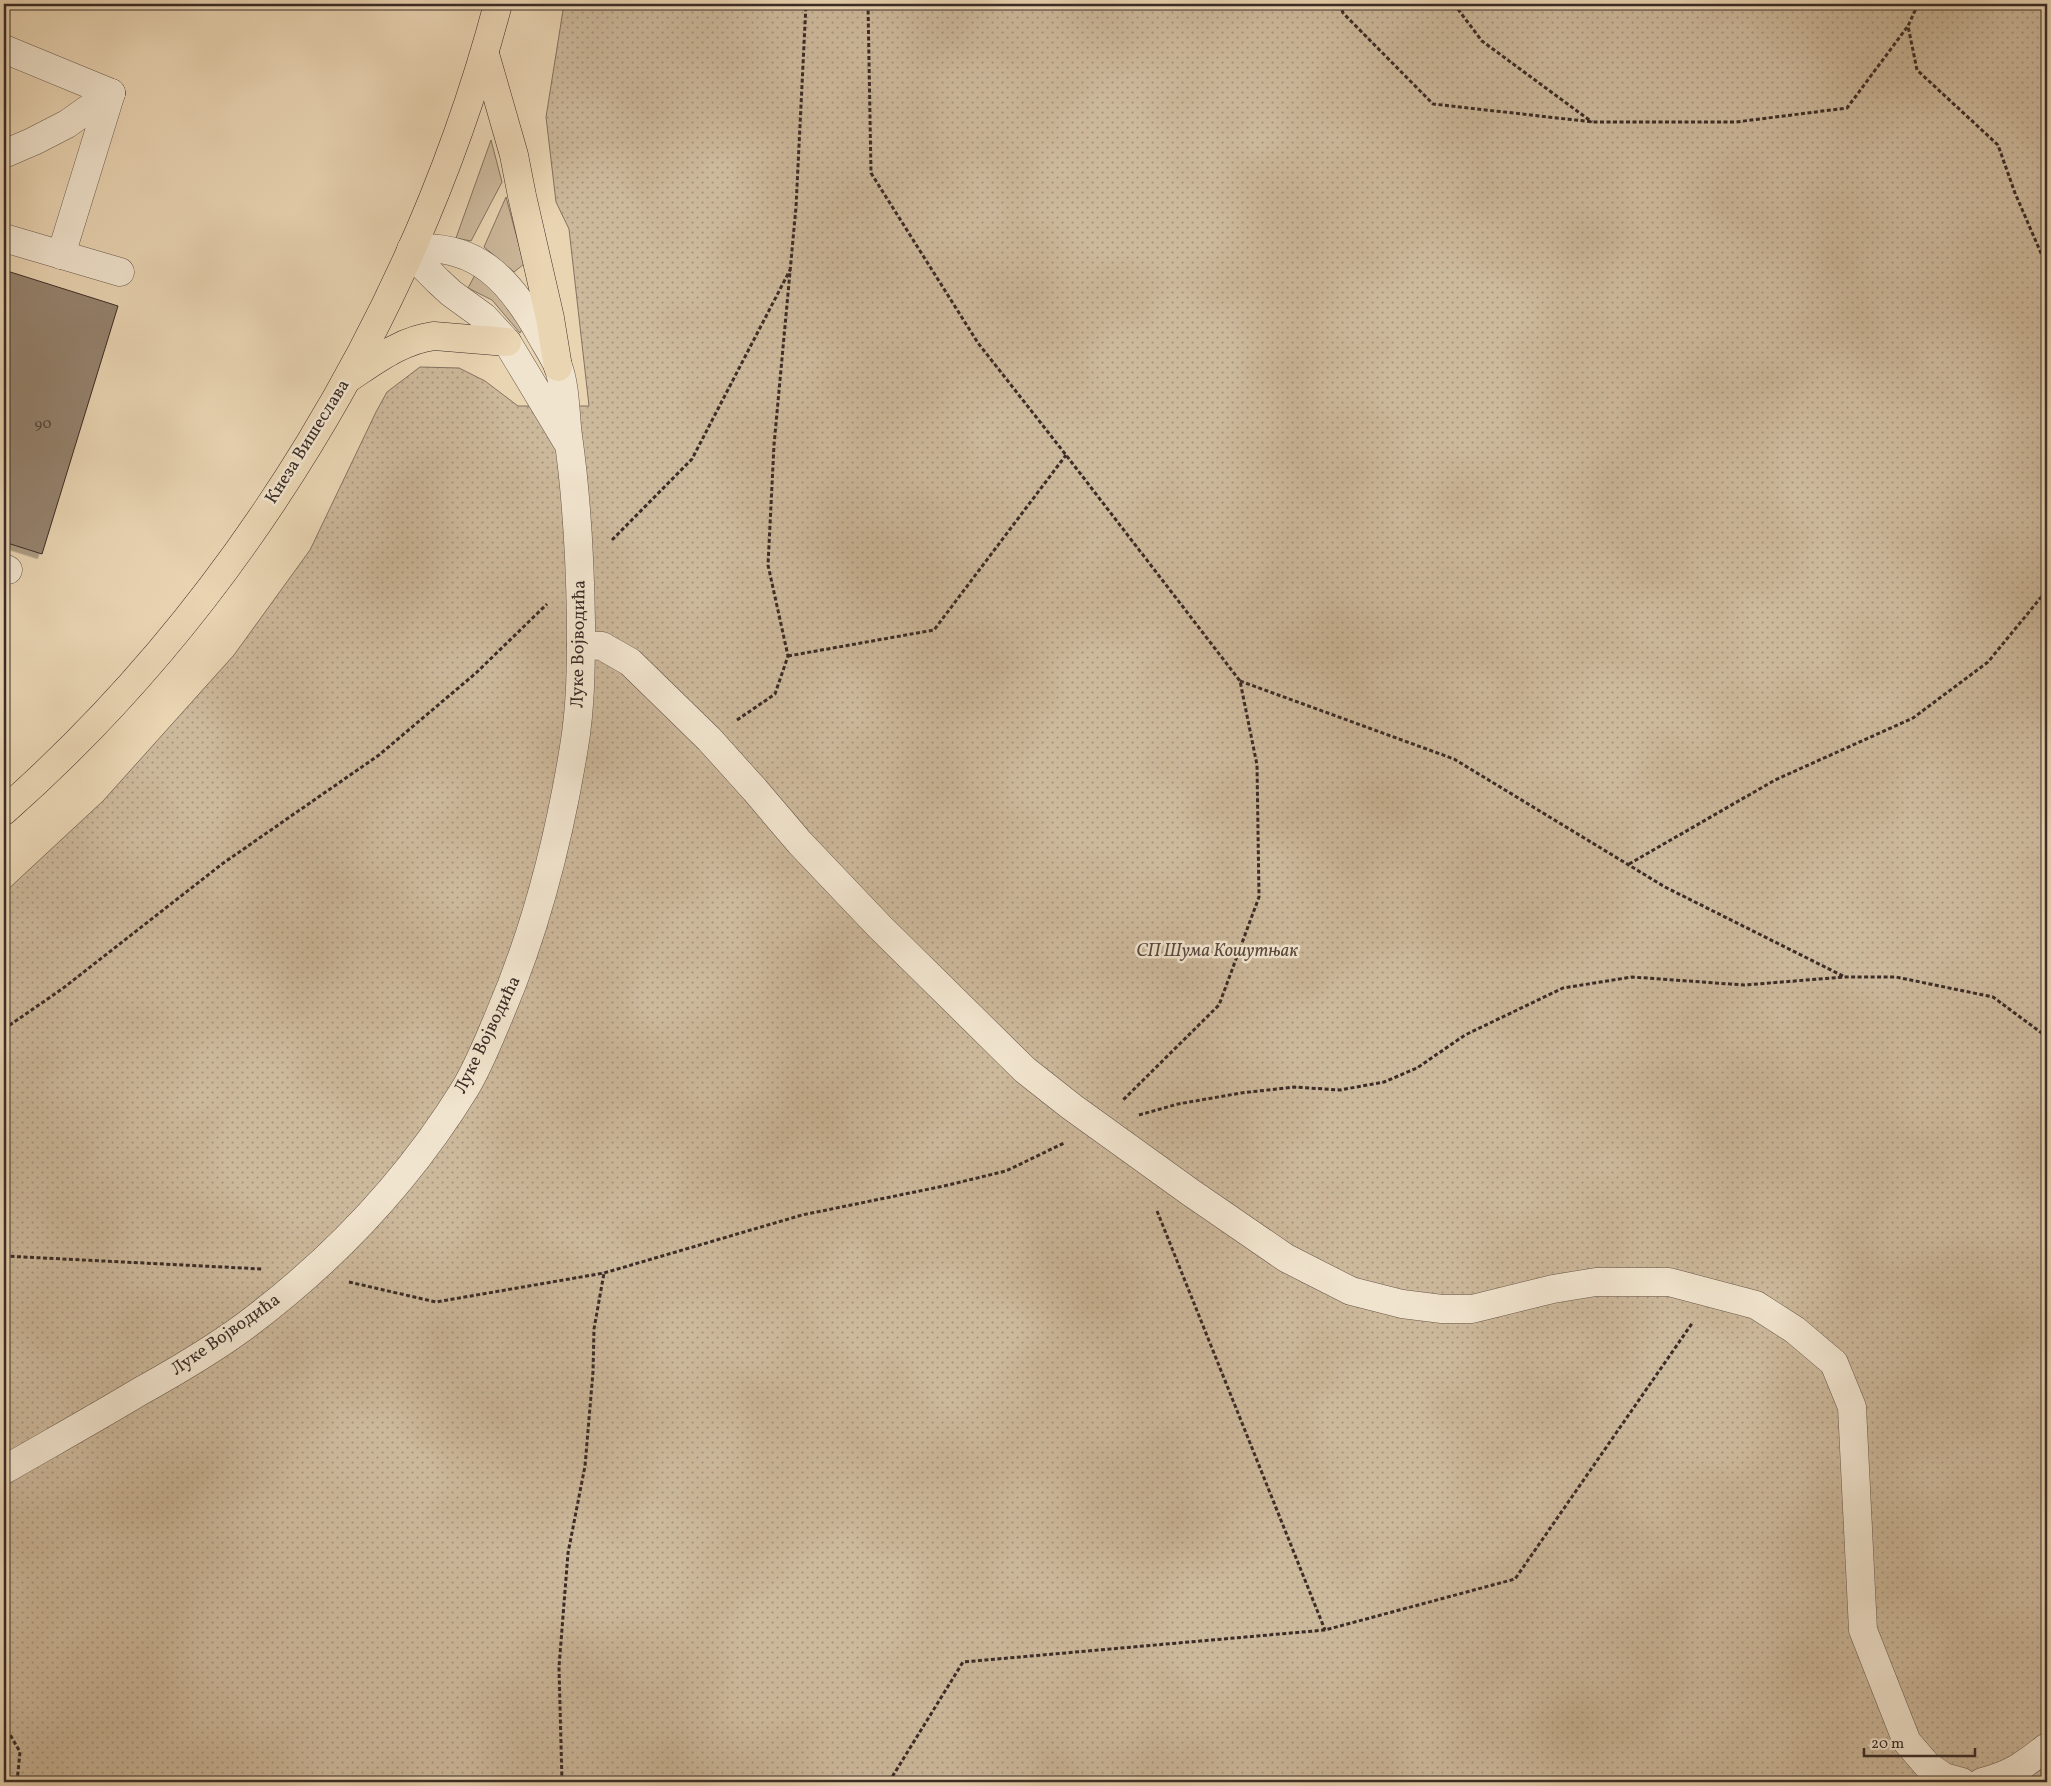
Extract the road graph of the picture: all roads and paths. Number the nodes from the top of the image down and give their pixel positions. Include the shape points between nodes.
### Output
1 (498, 4) edge
2 (806, 4) edge
3 (868, 4) edge
4 (1340, 4) edge
5 (1454, 4) edge
6 (1918, 4) edge
7 (1908, 26) junction
8 (4, 49) edge
9 (485, 54) junction
10 (111, 93) junction
11 (1592, 122) junction
12 (4, 154) edge
13 (4, 238) edge
14 (411, 249) junction
15 (62, 255) junction
16 (2047, 267) edge
17 (790, 270) junction
18 (120, 272) dead end
19 (507, 342) junction
20 (558, 367) junction
21 (348, 379) junction
22 (569, 445) junction
23 (1066, 455) junction
24 (580, 573) junction
25 (2047, 590) edge
26 (581, 645) junction
27 (788, 656) junction
28 (1240, 681) junction
29 (709, 740) junction
30 (4, 811) edge
31 (1628, 864) junction
32 (1845, 977) junction
33 (4, 1029) edge
34 (2047, 1037) edge
35 (1098, 1125) junction
36 (1154, 1205) dead end
37 (1713, 1292) junction
38 (4, 1470) edge
39 (1325, 1630) junction
40 (4, 1724) edge
41 (2047, 1747) edge
42 (17, 1782) edge
43 (562, 1782) edge
44 (889, 1782) edge
45 (1962, 1782) edge
46 (1982, 1782) edge

1 - 9 main road, Кнеза Вишеслава
2 - 17 path
3 - 23 path via 871,173 978,343
4 - 11 path via 1343,13 1433,104
5 - 11 path via 1482,41
6 - 7 path
7 - 11 path via 1847,108 1736,122
7 - 16 path via 1917,70 1998,145
8 - 10 street
9 - 14 main road, Кнеза Вишеслава via 455,143
9 - 20 main road via 514,155
10 - 12 street via 67,124
10 - 15 street
13 - 15 street
14 - 19 street, Луке Војводића via 438,281 484,317
14 - 20 street, Луке Војводића via 428,247 455,252 485,266 499,277 527,312
14 - 21 main road, Кнеза Вишеслава
15 - 18 street
17 - 24 path via 692,459
17 - 27 path via 774,444 768,565
19 - 21 main road via 434,336 422,338 390,350
19 - 22 street, Луке Војводића
20 - 22 street, Луке Војводића
21 - 30 main road, Кнеза Вишеслава via 286,481 200,603 143,672
22 - 24 street, Луке Војводића
23 - 27 path via 934,630
23 - 28 path
24 - 26 street, Луке Војводића
24 - 33 path via 476,673 379,755 222,864
25 - 31 path via 1988,662 1913,718 1775,780
26 - 29 street via 602,646 626,658
26 - 38 street, Луке Војводића via 575,742 546,886 519,970 490,1037 467,1085 425,1148 369,1216 290,1290 244,1327 194,1360
27 - 29 path via 775,694
28 - 31 path via 1454,759
28 - 35 path via 1257,765 1259,897 1219,1005
29 - 35 street via 800,843 989,1036 1025,1070
31 - 32 path via 1666,887
32 - 34 path via 1896,977 1993,997
32 - 35 path via 1744,984 1632,976 1563,988 1465,1035 1417,1068 1384,1082 1340,1090 1294,1087 1241,1093 1178,1104
35 - 37 street via 1278,1253 1351,1291 1402,1304 1457,1310 1596,1282 1669,1282
35 - 43 path via 1006,1171 802,1215 604,1273 594,1330 585,1466 568,1553 559,1667
36 - 39 path
37 - 39 path via 1515,1579
37 - 45 street via 1756,1305 1795,1330 1834,1363 1852,1407 1863,1630 1907,1742 1927,1765
39 - 44 path via 963,1662
40 - 42 path via 20,1752
41 - 46 street via 2015,1771

